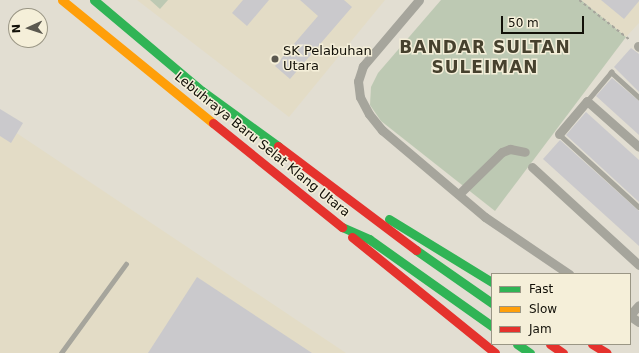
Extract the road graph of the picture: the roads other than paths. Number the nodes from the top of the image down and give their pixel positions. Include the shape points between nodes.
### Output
1 (62, 0) edge
2 (94, 0) edge
3 (419, 0) edge
4 (639, 97) edge
5 (587, 101) junction
6 (558, 134) joint
7 (639, 147) edge
8 (524, 152) dead end
9 (532, 167) dead end
10 (459, 194) junction
11 (639, 207) edge
12 (370, 214) junction
13 (342, 227) junction
14 (126, 264) dead end
15 (639, 264) edge
16 (568, 273) edge
17 (491, 281) edge
18 (491, 302) edge
19 (639, 305) edge
20 (631, 314) edge
21 (631, 316) edge
22 (639, 322) edge
23 (491, 325) edge
24 (518, 345) edge
25 (551, 345) edge
26 (594, 345) edge
27 (62, 353) edge
28 (495, 353) edge
29 (530, 353) edge
30 (563, 353) edge
31 (607, 353) edge

1 - 13 highway, Lebuhraya Baru Selat Klang Utara
2 - 12 highway, Lebuhraya Baru Selat Klang Utara via 202,91
3 - 10 street via 363,66 358,81 360,97 382,130
4 - 5 lane via 611,72
5 - 6 street
5 - 7 street
6 - 11 lane
8 - 10 street via 510,149 502,152
9 - 15 street
10 - 16 street via 485,217
12 - 17 highway via 388,218
12 - 18 highway, Lebuhraya Baru Selat Klang Utara via 382,226
13 - 23 highway, Lebuhraya Baru Selat Klang Utara via 369,239
13 - 28 highway via 363,249
14 - 27 lane
19 - 20 street
21 - 22 street
24 - 29 highway
25 - 30 highway
26 - 31 highway

